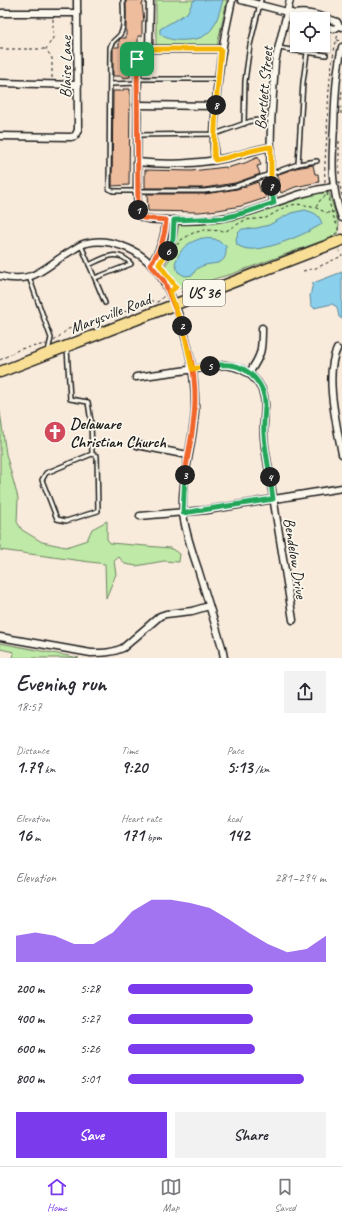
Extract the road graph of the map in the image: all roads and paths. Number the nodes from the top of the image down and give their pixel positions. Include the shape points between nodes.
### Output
1 (77, 0) edge
2 (123, 0) edge
3 (150, 0) edge
4 (232, 0) edge
5 (241, 0) edge
6 (290, 0) edge
7 (260, 2) edge
8 (0, 13) edge
9 (53, 13) junction
10 (77, 13) junction
11 (287, 13) junction
12 (290, 14) edge
13 (330, 20) edge
14 (340, 26) edge
15 (330, 28) edge
16 (337, 40) dead end
17 (342, 41) edge
18 (342, 47) edge
19 (278, 48) junction
20 (0, 49) edge
21 (46, 49) junction
22 (149, 49) junction
23 (221, 49) junction
24 (307, 53) junction
25 (326, 55) dead end
26 (218, 79) junction
27 (137, 81) junction
28 (0, 84) edge
29 (110, 84) junction
30 (52, 85) junction
31 (78, 85) junction
32 (342, 90) edge
33 (341, 102) edge
34 (137, 105) junction
35 (216, 106) junction
36 (341, 106) dead end
37 (340, 117) dead end
38 (271, 119) junction
39 (244, 124) junction
40 (215, 134) junction
41 (137, 135) junction
42 (0, 136) edge
43 (339, 138) dead end
44 (271, 147) junction
45 (215, 160) junction
46 (317, 161) dead end
47 (137, 162) junction
48 (298, 164) junction
49 (270, 175) junction
50 (333, 187) junction
51 (137, 191) junction
52 (327, 194) dead end
53 (342, 196) edge
54 (274, 203) junction
55 (315, 208) junction
56 (339, 210) junction
57 (342, 218) edge
58 (166, 220) junction
59 (174, 220) junction
60 (342, 224) edge
61 (337, 226) dead end
62 (342, 240) edge
63 (81, 245) junction
64 (176, 246) dead end
65 (342, 256) edge
66 (165, 264) dead end
67 (89, 265) junction
68 (152, 266) junction
69 (303, 271) dead end
70 (0, 276) edge
71 (29, 277) junction
72 (95, 278) junction
73 (170, 292) junction
74 (185, 300) junction
75 (105, 303) dead end
76 (174, 305) junction
77 (262, 328) dead end
78 (51, 342) junction
79 (66, 346) junction
80 (337, 349) dead end
81 (46, 354) junction
82 (0, 360) edge
83 (192, 369) junction
84 (0, 372) edge
85 (249, 373) junction
86 (136, 377) dead end
87 (137, 445) dead end
88 (92, 454) junction
89 (342, 454) edge
90 (188, 455) junction
91 (342, 488) edge
92 (273, 499) junction
93 (183, 513) junction
94 (140, 516) dead end
95 (209, 606) junction
96 (293, 620) dead end
97 (0, 638) edge
98 (224, 658) edge

1 - 10 street, Blaise Lane
2 - 29 lane via 123,28 111,42 110,48
3 - 22 street
4 - 23 street
5 - 7 street
6 - 11 street, Bartlett Street
7 - 11 street
7 - 39 lane via 245,81
8 - 9 street
9 - 10 street
9 - 21 path via 53,38
10 - 31 street, Blaise Lane
11 - 12 street
11 - 19 street, Bartlett Street
13 - 14 street
14 - 15 street
16 - 17 path
18 - 50 street via 335,93
19 - 24 lane
19 - 38 street, Bartlett Street
20 - 21 path
21 - 30 path via 52,58
22 - 23 street
22 - 27 street via 138,55
23 - 26 street
24 - 25 lane
24 - 48 lane
26 - 27 lane
26 - 35 street
27 - 29 lane
27 - 34 street
28 - 30 street
29 - 51 lane via 109,189
30 - 31 street
31 - 42 street, Blaise Lane via 77,134 72,137
32 - 33 path
34 - 35 street
34 - 41 street
35 - 40 street
36 - 37 path
38 - 39 lane
38 - 44 street, Bartlett Street
39 - 40 lane
40 - 41 lane
40 - 45 street
41 - 47 street
43 - 53 path
44 - 45 street
44 - 49 street, Bartlett Street
45 - 47 street
46 - 48 lane
47 - 51 street
48 - 49 lane
49 - 51 lane via 221,189
49 - 54 street, Bartlett Street
50 - 54 street via 302,193
50 - 56 street
51 - 58 street via 140,216
52 - 55 path
54 - 59 street via 224,218
55 - 56 path via 327,213
55 - 64 path via 296,204 266,218 245,220 226,231 205,230 192,233
56 - 57 street
58 - 59 street
58 - 68 street via 164,238
59 - 68 street via 171,246 165,257
60 - 61 path
62 - 74 highway, Marysville Road / US 36
63 - 67 lane
63 - 68 street via 96,242 124,246 145,258
63 - 71 street
65 - 69 path
66 - 74 path via 162,267 173,284 181,290
67 - 72 lane
67 - 72 lane via 106,257 118,255 131,264
68 - 73 street
70 - 71 street via 14,279
71 - 78 lane
72 - 75 lane
73 - 76 street
73 - 78 path via 164,294 157,302 146,300 129,311 115,313 93,324 68,329
74 - 76 highway, Marysville Road / US 36
76 - 79 highway, Marysville Road / US 36
76 - 83 street via 185,336
77 - 85 street via 260,358
78 - 81 lane
78 - 82 path via 20,349
79 - 81 highway, Marysville Road / US 36
79 - 88 lane via 70,399 88,402
80 - 89 street via 332,362 331,386
81 - 84 highway, Marysville Road / US 36
83 - 85 street, Bendelow Drive via 225,365 236,366
83 - 86 street, Bendelow Drive
83 - 90 street via 195,412
85 - 92 street, Bendelow Drive via 260,385 264,398 264,434
87 - 90 street
88 - 88 lane via 44,476 42,480 57,519 66,521 98,511 97,456
90 - 93 street
91 - 92 street
92 - 93 street
92 - 96 street, Bendelow Drive
93 - 94 street
93 - 95 street via 188,539
95 - 97 street via 192,612 160,616 123,648 104,653
95 - 98 street

